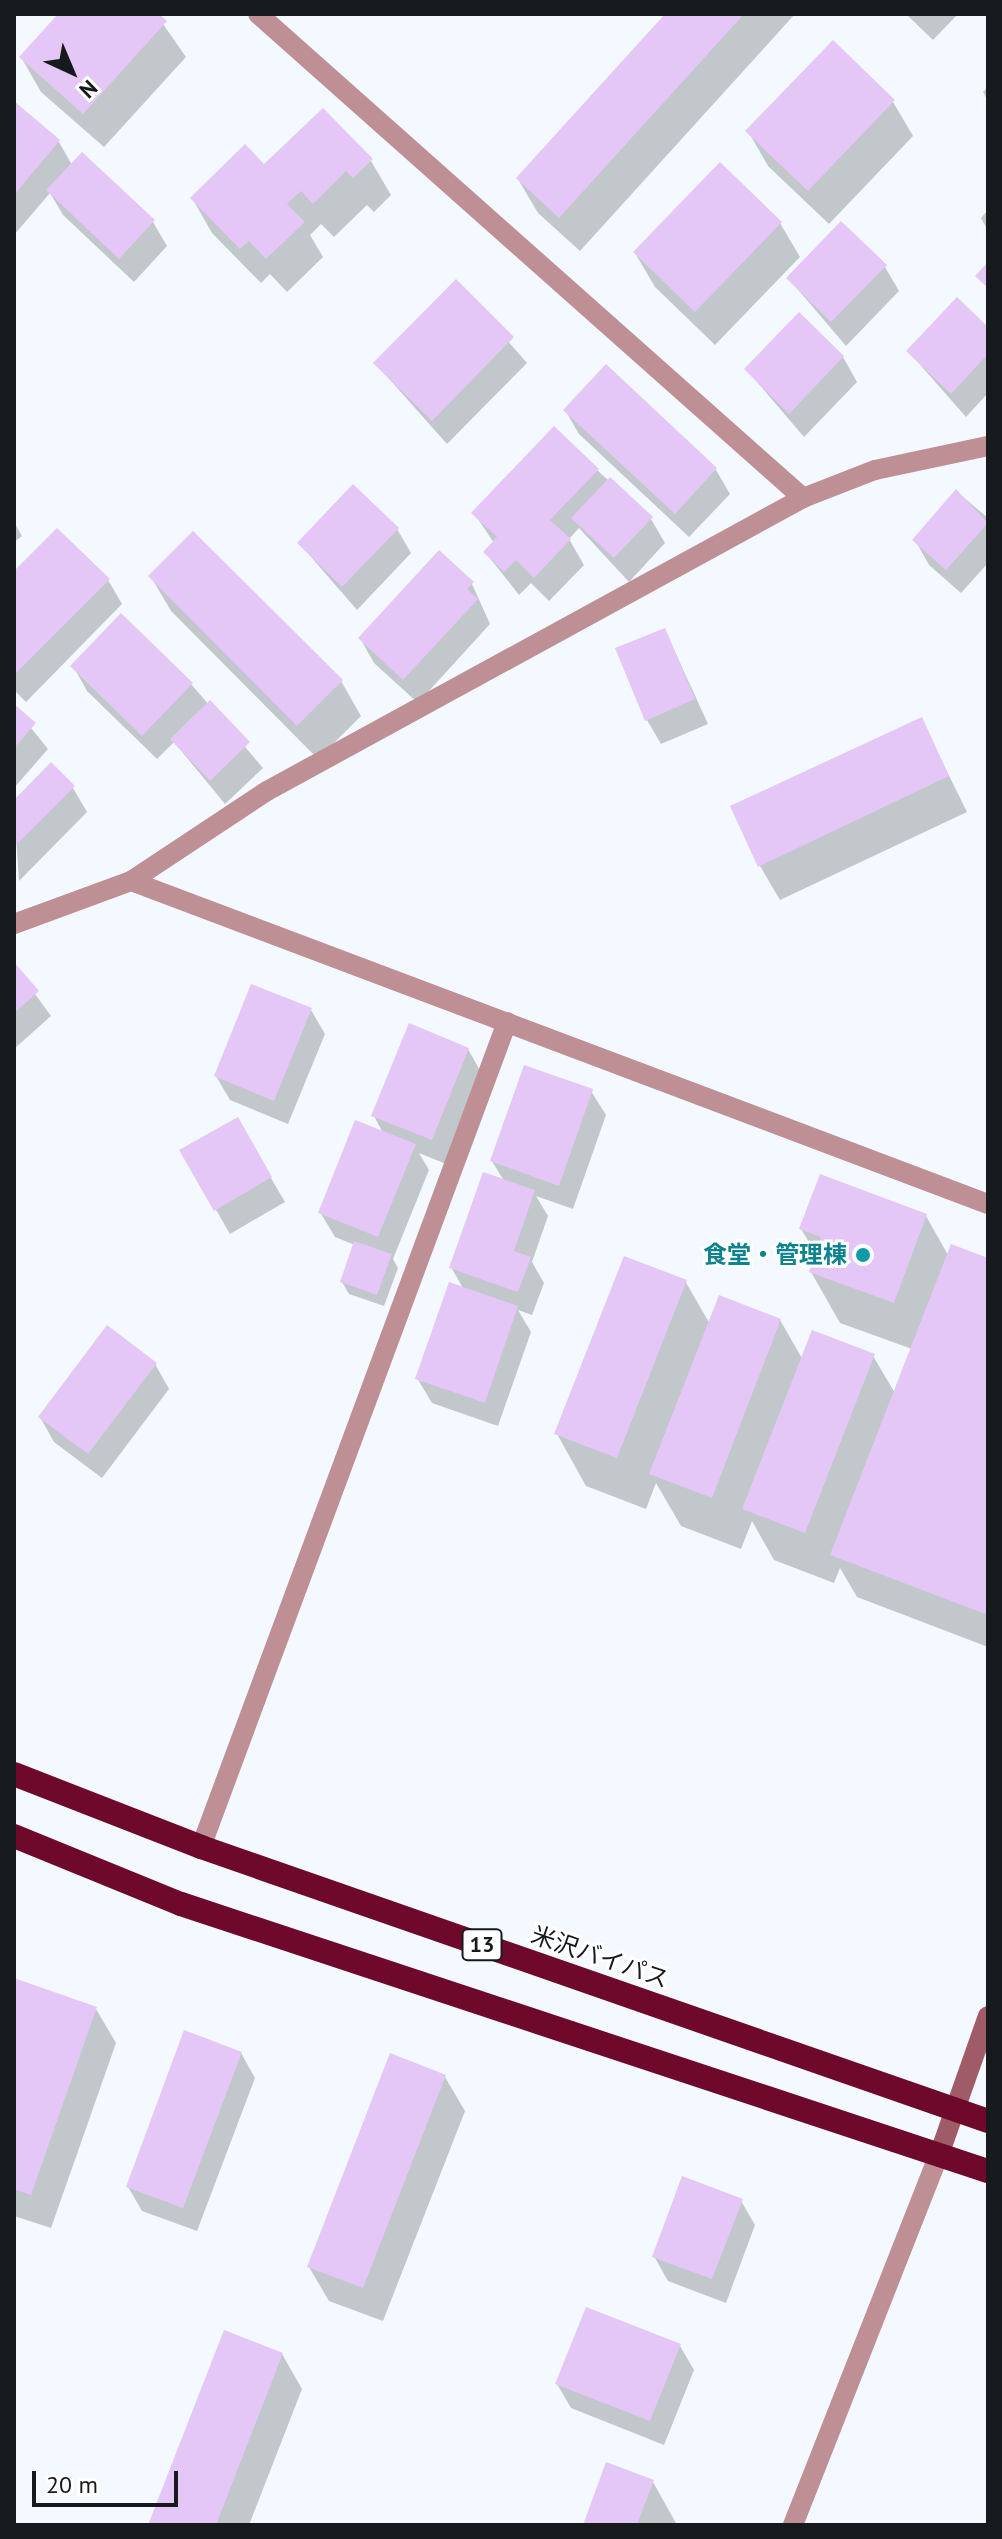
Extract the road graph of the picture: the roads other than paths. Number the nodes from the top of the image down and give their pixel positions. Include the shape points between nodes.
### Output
1 (258, 14) edge
2 (988, 446) edge
3 (803, 498) junction
4 (131, 881) junction
5 (14, 924) edge
6 (507, 1022) junction
7 (988, 1204) edge
8 (14, 1774) edge
9 (14, 1836) edge
10 (201, 1847) junction
11 (988, 2016) edge
12 (953, 2110) junction
13 (988, 2121) edge
14 (939, 2155) junction
15 (988, 2171) edge
16 (793, 2525) edge

1 - 3 street
2 - 3 street via 875,470
3 - 4 street via 267,791
4 - 5 street
4 - 6 street
6 - 7 street
6 - 10 street
8 - 10 highway, 米沢バイパス / 13
9 - 14 highway, 13 via 181,1904
10 - 12 highway, 米沢バイパス / 13
11 - 12 street
12 - 13 highway, 米沢バイパス / 13
12 - 14 street
14 - 15 highway, 13
14 - 16 street

